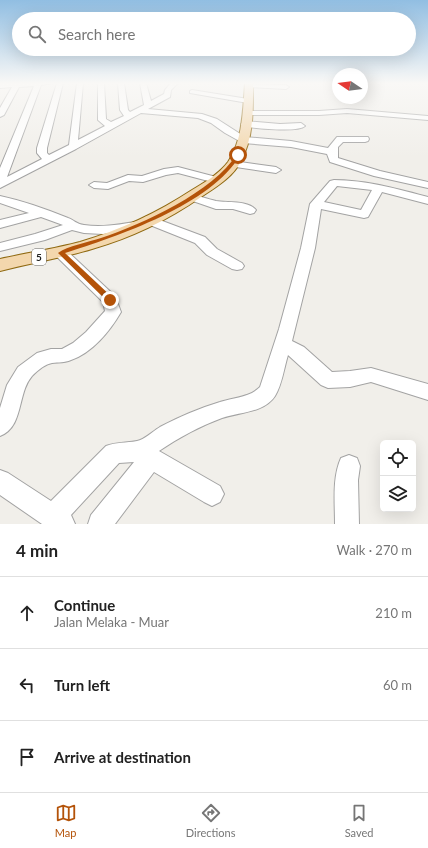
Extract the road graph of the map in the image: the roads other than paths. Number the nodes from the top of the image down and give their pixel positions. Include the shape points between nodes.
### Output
1 (30, 107) edge
2 (53, 107) edge
3 (77, 107) edge
4 (101, 107) edge
5 (124, 107) edge
6 (143, 107) edge
7 (232, 107) edge
8 (247, 107) edge
9 (138, 110) junction
10 (247, 113) junction
11 (128, 116) junction
12 (428, 118) edge
13 (110, 126) junction
14 (300, 126) dead end
15 (365, 139) dead end
16 (243, 140) junction
17 (73, 147) junction
18 (332, 152) junction
19 (48, 160) junction
20 (233, 164) junction
21 (276, 170) dead end
22 (216, 180) junction
23 (0, 181) edge
24 (0, 185) edge
25 (94, 185) dead end
26 (428, 185) edge
27 (379, 188) junction
28 (191, 197) junction
29 (0, 199) edge
30 (428, 201) edge
31 (316, 204) junction
32 (250, 210) dead end
33 (41, 212) junction
34 (145, 222) junction
35 (0, 224) edge
36 (71, 226) junction
37 (0, 247) edge
38 (65, 251) junction
39 (2, 266) edge
40 (236, 266) dead end
41 (282, 344) junction
42 (428, 392) edge
43 (0, 427) edge
44 (146, 454) junction
45 (349, 466) dead end
46 (0, 481) edge
47 (212, 494) dead end
48 (57, 520) edge
49 (100, 524) edge
50 (347, 524) edge

1 - 23 street
2 - 19 street via 42,148 42,153
3 - 17 street
4 - 13 street via 102,120
5 - 11 street
6 - 9 street
7 - 10 street
8 - 10 main road
9 - 11 street
9 - 16 street via 199,116 214,121
10 - 12 street via 346,111
10 - 14 street via 280,127
10 - 16 main road
11 - 13 street
13 - 17 street
15 - 18 street via 340,139
16 - 18 street via 291,144
16 - 20 main road
17 - 19 street
18 - 26 street via 333,160 378,174
19 - 24 street
20 - 21 street
20 - 22 main road
22 - 25 street via 178,170 142,180 128,178 108,186
22 - 28 main road
27 - 30 street
27 - 31 street via 334,182
27 - 31 street via 364,214
28 - 32 street via 216,205 234,205
28 - 34 main road
29 - 33 street
31 - 41 street via 308,248
33 - 35 street
33 - 36 street via 66,221
34 - 36 street via 103,230
34 - 38 main road via 104,239
34 - 40 street via 200,240 212,252
36 - 37 street via 40,238
38 - 39 main road
38 - 43 street via 110,300 113,312 105,324 86,342 66,355 51,356 38,361 24,373 16,385 10,413
41 - 42 street via 298,352 328,380 350,379 370,374
41 - 44 street via 268,391 264,396 217,411 156,439
44 - 47 street
44 - 48 street via 114,453
44 - 49 street
45 - 50 street
46 - 48 street

